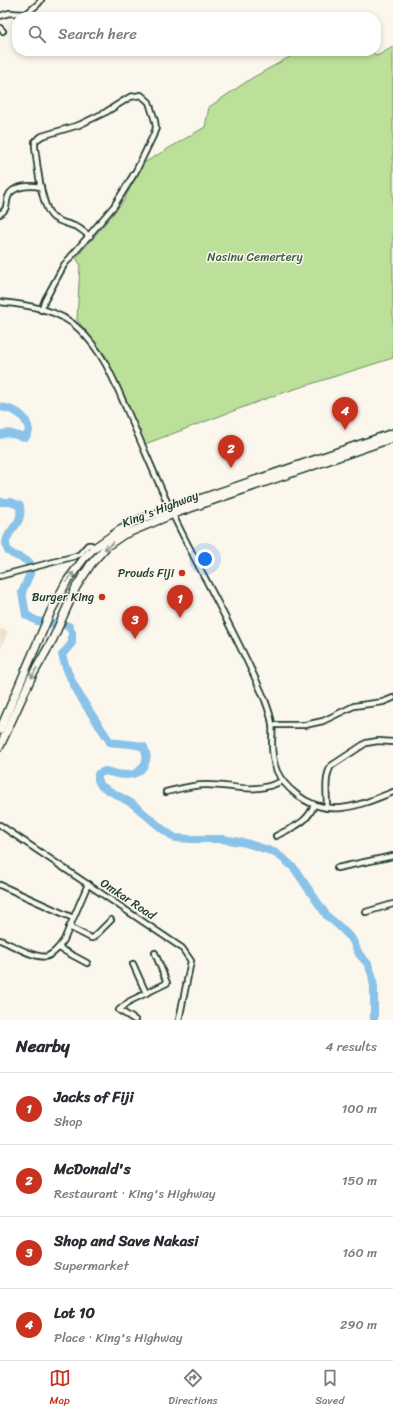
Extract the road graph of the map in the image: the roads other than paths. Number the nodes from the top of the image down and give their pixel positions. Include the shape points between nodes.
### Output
1 (41, 0) edge
2 (28, 12) edge
3 (12, 13) edge
4 (0, 16) edge
5 (41, 187) junction
6 (0, 214) edge
7 (90, 236) junction
8 (0, 302) edge
9 (42, 310) junction
10 (393, 433) edge
11 (393, 438) edge
12 (172, 512) junction
13 (94, 548) junction
14 (0, 576) edge
15 (393, 698) edge
16 (272, 725) junction
17 (0, 730) edge
18 (393, 742) edge
19 (0, 746) edge
20 (282, 781) junction
21 (166, 792) dead end
22 (393, 792) edge
23 (314, 805) junction
24 (327, 808) junction
25 (0, 825) edge
26 (276, 836) dead end
27 (393, 856) edge
28 (337, 868) dead end
29 (88, 884) junction
30 (0, 885) edge
31 (393, 904) edge
32 (366, 912) dead end
33 (73, 918) junction
34 (111, 920) dead end
35 (69, 927) junction
36 (0, 940) edge
37 (58, 948) junction
38 (155, 953) dead end
39 (87, 962) dead end
40 (133, 964) dead end
41 (146, 993) junction
42 (135, 1020) edge
43 (179, 1020) edge

1 - 2 street
3 - 4 street
5 - 6 street via 22,187 11,192 7,207
5 - 7 street via 46,208 53,218 79,228
5 - 7 street via 35,147 38,138 79,125 130,97 144,96 156,128 136,171 114,206
7 - 9 street via 64,265
8 - 9 street
9 - 12 street via 66,319 79,329 107,364
10 - 12 highway, King's Highway
11 - 12 highway, King's Highway
12 - 13 highway, King's Highway via 138,520
12 - 16 street via 265,702
12 -> 19 highway, King's Highway via 129,532 107,546 90,564 76,587
13 - 14 street via 88,545 80,554
17 -> 13 highway, King's Highway via 67,580
15 - 16 street via 386,702 354,706 323,721 305,725
16 - 20 street via 273,762
18 - 24 street via 366,743 332,766 327,784
20 - 21 street via 271,786 251,789 204,785
20 - 23 street via 297,796
22 - 24 street via 352,807
23 - 24 street
23 - 26 street via 303,822
25 - 29 street, Omkar Road
27 - 28 street
29 - 33 street
29 - 43 street, Omkar Road via 175,942 187,954 191,961
30 - 33 street
31 - 32 street
33 - 35 street
34 - 35 street via 92,939
35 - 37 street
36 - 37 street via 36,956 47,956
37 - 39 street
38 - 41 street via 167,983
40 - 41 street
41 - 42 street via 118,1010

